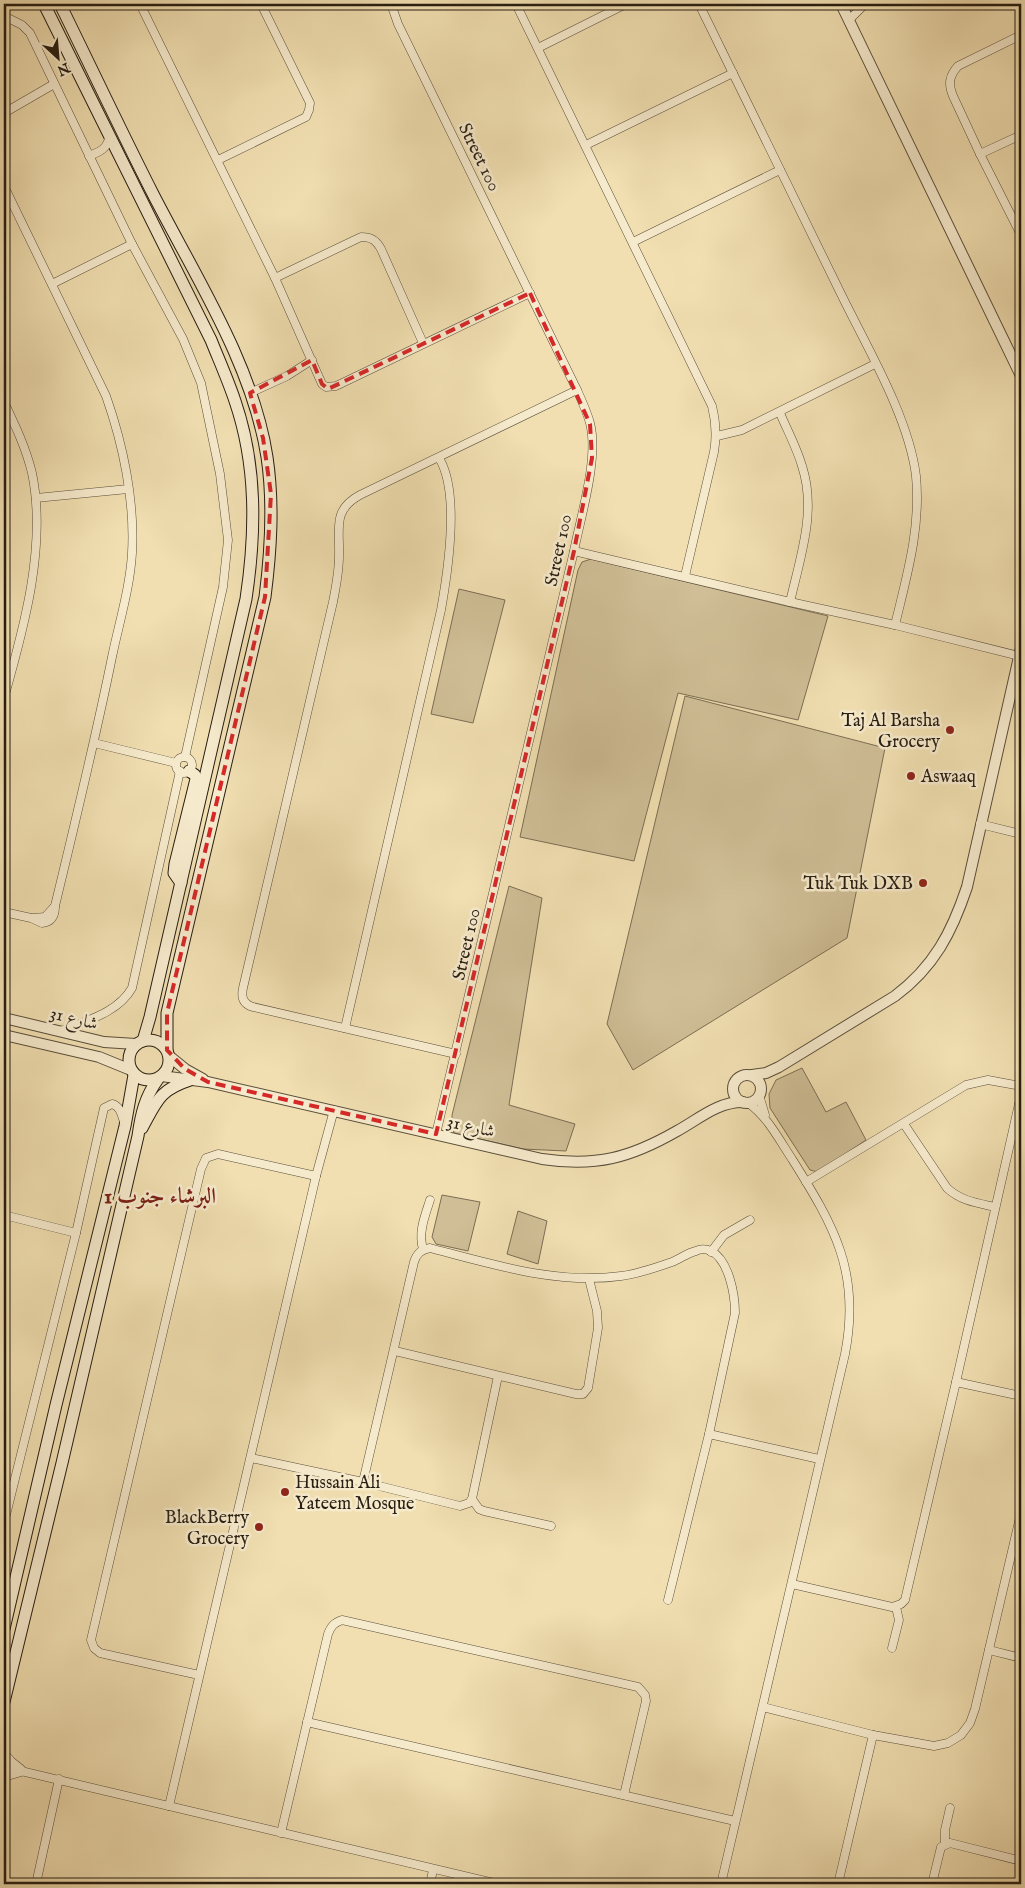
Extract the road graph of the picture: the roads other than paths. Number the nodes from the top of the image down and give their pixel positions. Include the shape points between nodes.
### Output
1 (44, 4) edge
2 (60, 4) edge
3 (140, 4) edge
4 (261, 4) edge
5 (391, 4) edge
6 (516, 4) edge
7 (626, 4) edge
8 (700, 4) edge
9 (841, 4) edge
10 (865, 4) edge
11 (4, 16) edge
12 (849, 20) junction
13 (1021, 34) edge
14 (538, 48) junction
15 (733, 73) junction
16 (54, 84) junction
17 (4, 113) edge
18 (1021, 135) edge
19 (109, 138) junction
20 (586, 145) junction
21 (980, 154) junction
22 (89, 156) junction
23 (218, 160) junction
24 (780, 170) junction
25 (4, 186) edge
26 (1021, 235) edge
27 (633, 242) junction
28 (132, 244) junction
29 (275, 278) junction
30 (52, 284) junction
31 (530, 293) junction
32 (423, 343) junction
33 (312, 360) junction
34 (875, 364) junction
35 (1021, 376) edge
36 (577, 390) junction
37 (250, 393) junction
38 (4, 402) edge
39 (780, 413) junction
40 (717, 436) junction
41 (439, 458) junction
42 (128, 489) junction
43 (36, 498) junction
44 (574, 551) junction
45 (684, 576) junction
46 (790, 602) junction
47 (895, 625) junction
48 (1020, 652) edge
49 (4, 698) edge
50 (94, 743) junction
51 (185, 757) junction
52 (176, 764) junction
53 (185, 771) junction
54 (980, 824) junction
55 (1021, 834) edge
56 (181, 883) junction
57 (4, 912) edge
58 (4, 1018) edge
59 (345, 1028) junction
60 (61, 1031) junction
61 (4, 1035) edge
62 (140, 1043) junction
63 (168, 1053) junction
64 (456, 1054) junction
65 (779, 1067) junction
66 (132, 1072) junction
67 (752, 1075) junction
68 (160, 1078) junction
69 (190, 1080) junction
70 (208, 1082) junction
71 (733, 1086) junction
72 (1021, 1086) edge
73 (760, 1093) junction
74 (1021, 1095) edge
75 (745, 1102) junction
76 (718, 1106) junction
77 (334, 1110) junction
78 (767, 1120) junction
79 (904, 1124) junction
80 (125, 1126) junction
81 (436, 1134) junction
82 (138, 1136) junction
83 (316, 1176) junction
84 (806, 1182) junction
85 (430, 1200) dead end
86 (995, 1207) junction
87 (4, 1215) edge
88 (750, 1220) dead end
89 (76, 1233) junction
90 (423, 1249) junction
91 (711, 1252) junction
92 (589, 1279) junction
93 (395, 1351) junction
94 (498, 1376) junction
95 (956, 1382) junction
96 (1021, 1396) edge
97 (56, 1405) junction
98 (709, 1434) junction
99 (251, 1458) junction
100 (819, 1459) junction
101 (62, 1462) junction
102 (363, 1482) junction
103 (472, 1499) junction
104 (1021, 1513) edge
105 (4, 1523) edge
106 (551, 1526) dead end
107 (1018, 1547) edge
108 (792, 1584) junction
109 (668, 1600) dead end
110 (896, 1607) junction
111 (4, 1629) edge
112 (892, 1648) dead end
113 (989, 1650) junction
114 (1021, 1658) edge
115 (199, 1675) junction
116 (4, 1702) edge
117 (762, 1707) junction
118 (307, 1722) junction
119 (873, 1735) junction
120 (4, 1752) edge
121 (4, 1767) edge
122 (28, 1772) junction
123 (4, 1777) edge
124 (59, 1779) junction
125 (624, 1795) junction
126 (169, 1806) junction
127 (950, 1808) dead end
128 (735, 1821) junction
129 (281, 1833) junction
130 (945, 1844) junction
131 (1021, 1861) edge
132 (433, 1870) junction
133 (36, 1884) edge
134 (430, 1884) edge
135 (498, 1884) edge
136 (720, 1884) edge
137 (838, 1884) edge
138 (932, 1884) edge

1 - 19 main road
2 - 37 main road via 153,193 226,330
3 - 23 street
4 - 23 street via 310,103 309,110 306,117
5 - 31 street, Street 100
6 - 14 street
7 - 14 street
8 - 15 street
9 - 12 street
10 - 12 street
11 - 16 street via 30,33
12 - 35 street
13 - 21 street via 958,66 950,80 950,89
14 - 20 street
15 - 20 street
15 - 24 street
16 - 17 street
16 - 22 street
18 - 21 street
19 - 22 street via 106,147
19 - 56 main road via 211,340 236,402 254,502 246,599
20 - 27 street
21 - 26 street
22 - 28 street
23 - 29 street
24 - 27 street
24 - 34 street
25 - 30 street
27 - 40 street via 706,392 716,421
28 - 30 street
28 - 51 street via 183,339 201,383 220,474 228,540 220,601
29 - 32 street via 361,236 370,237 381,249
29 - 33 street
30 - 42 street via 106,396 117,426
31 - 32 street
31 - 36 street, Street 100
32 - 33 street via 331,388 322,384
33 - 37 street
34 - 39 street
34 - 47 street via 906,434 917,499 913,549
36 - 41 street
36 - 44 street, Street 100 via 590,424 592,441 589,475
37 - 63 main road via 263,438 271,494 265,597 167,1013
38 - 43 street via 23,445
39 - 40 street via 742,430
39 - 46 street via 807,486 807,525
40 - 45 street
41 - 59 street via 447,476 450,516 442,610
41 - 59 street via 352,500 340,515 333,602 242,993 248,1005
42 - 43 street
42 - 50 street via 132,537 128,585
43 - 49 street via 36,554
44 - 45 street
44 - 64 street, Street 100
45 - 46 street
46 - 47 street
47 - 48 street
48 - 54 street
50 - 52 street
50 - 57 street via 55,914 50,921 42,923
51 - 52 street
51 - 53 street via 192,762
52 - 53 street
53 - 56 main road via 195,775 196,779 174,873
53 - 60 street via 132,988 127,997 107,1012
54 - 55 street
54 - 65 street via 958,916 928,965 895,996
56 - 62 main road via 150,1017
58 - 60 street, شارع 31
59 - 64 street
60 - 62 street, شارع 31 via 104,1042
61 - 66 street, شارع 31 via 99,1057
62 - 63 main road via 158,1042
62 - 66 main road via 129,1056
63 - 68 main road via 167,1068
63 - 70 street, شارع 31 via 184,1069
64 - 81 street, Street 100
65 - 67 street
65 - 73 street
66 - 68 main road via 145,1080
66 - 80 main road
67 - 71 street via 739,1077
67 - 73 street via 759,1081
68 - 69 street, شارع 31
68 - 82 main road via 142,1108
69 - 70 street, شارع 31
69 - 82 main road via 160,1096
70 - 77 street, شارع 31
71 - 75 street via 736,1096
71 - 76 street, شارع 31
72 - 79 street via 988,1080 971,1083
73 - 75 street via 752,1102
73 - 78 street
74 - 86 street
75 - 76 street, شارع 31
75 - 78 street
76 - 81 street, شارع 31 via 634,1153 588,1162 542,1159
77 - 81 street, شارع 31
77 - 83 street
78 - 84 street
79 - 84 street
79 - 86 street via 946,1188 964,1200
80 - 89 street via 116,1105 104,1108
80 - 97 main road
82 - 101 main road
83 - 99 street
83 - 115 street via 218,1154 206,1158 201,1169 91,1640 100,1654
84 - 100 street via 835,1234 850,1293 849,1334
85 - 90 street via 422,1229
86 - 95 street
87 - 89 street
88 - 91 street via 724,1235
89 - 105 street
90 - 92 street via 544,1275
90 - 93 street via 414,1262
91 - 92 street via 697,1250 649,1270
91 - 98 street via 718,1256 732,1284 735,1313
92 - 94 street via 598,1328 588,1388 583,1394
93 - 94 street
93 - 102 street
94 - 103 street
95 - 96 street
95 - 110 street via 904,1600
97 - 101 main road via 58,1415 50,1457
97 - 111 main road
98 - 100 street
98 - 109 street
99 - 102 street
99 - 115 street
100 - 108 street
101 - 116 main road
102 - 103 street via 460,1506
103 - 106 street via 484,1511
104 - 107 street
107 - 113 street
108 - 110 street
108 - 117 street
110 - 112 street via 899,1620
113 - 114 street
113 - 119 street via 975,1709 961,1735 948,1743 934,1746
115 - 126 street
117 - 119 street
117 - 128 street
118 - 125 street
118 - 125 street via 330,1627 342,1620 570,1671 638,1687 645,1695
118 - 129 street
119 - 137 street
120 - 122 street
121 - 122 street
122 - 123 street
122 - 124 street
124 - 126 street
124 - 133 street
125 - 128 street
126 - 129 street
127 - 130 street
128 - 136 street
129 - 132 street
130 - 131 street
130 - 138 street via 939,1852
132 - 134 street
132 - 135 street

